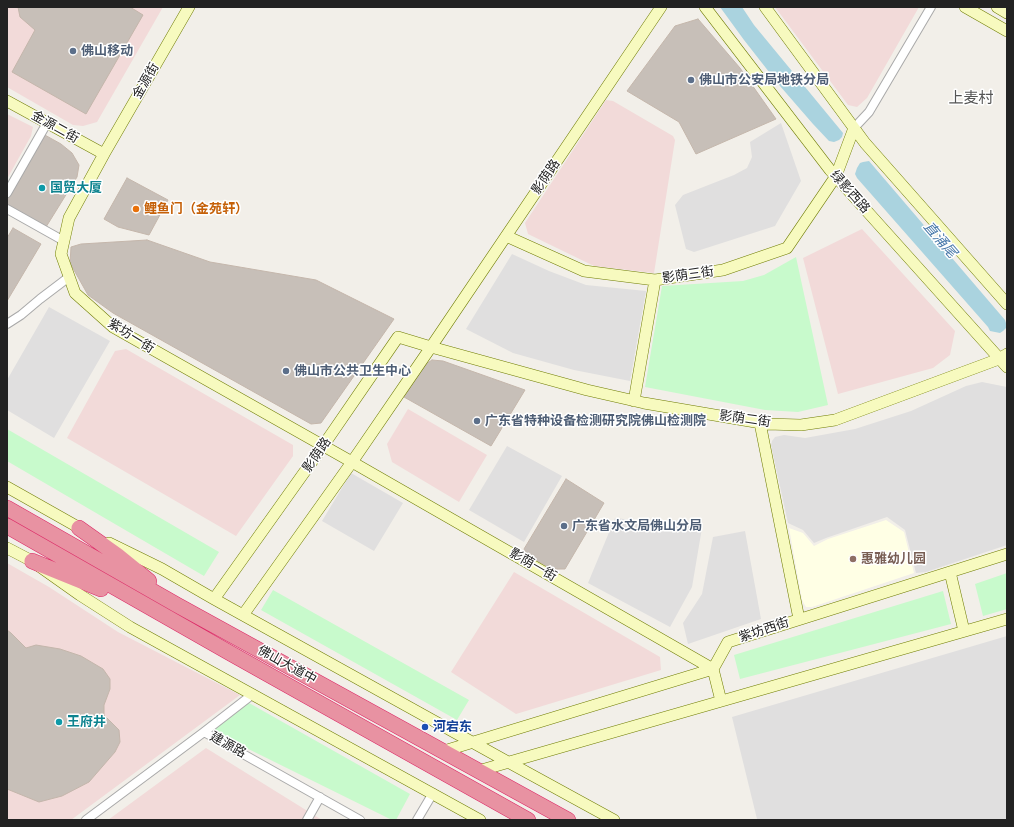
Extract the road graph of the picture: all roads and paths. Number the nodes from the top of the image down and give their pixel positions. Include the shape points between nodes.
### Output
1 (189, 7) edge
2 (661, 7) edge
3 (704, 7) edge
4 (765, 7) edge
5 (931, 7) edge
6 (965, 7) edge
7 (997, 7) edge
8 (1007, 13) edge
9 (1007, 31) edge
10 (7, 101) edge
11 (47, 123) junction
12 (854, 128) junction
13 (104, 154) junction
14 (836, 176) junction
15 (7, 193) edge
16 (7, 209) edge
17 (506, 236) junction
18 (64, 241) junction
19 (69, 277) junction
20 (655, 280) junction
21 (1007, 304) edge
22 (7, 324) edge
23 (431, 347) junction
24 (1003, 356) edge
25 (1007, 367) edge
26 (634, 401) junction
27 (760, 423) junction
28 (323, 446) junction
29 (352, 462) junction
30 (7, 487) edge
31 (7, 508) edge
32 (7, 526) edge
33 (79, 528) junction
34 (7, 548) edge
35 (1007, 554) edge
36 (32, 561) junction
37 (950, 572) junction
38 (214, 599) junction
39 (178, 604) junction
40 (243, 615) junction
41 (168, 618) junction
42 (799, 619) junction
43 (1007, 619) edge
44 (964, 631) junction
45 (713, 669) junction
46 (253, 694) junction
47 (721, 701) junction
48 (204, 732) junction
49 (473, 742) junction
50 (444, 752) junction
51 (508, 762) junction
52 (478, 771) junction
53 (432, 793) junction
54 (320, 797) junction
55 (86, 820) edge
56 (308, 820) edge
57 (360, 820) edge
58 (417, 820) edge
59 (480, 820) edge
60 (528, 820) edge
61 (568, 820) edge
62 (614, 820) edge

1 - 13 street, 金源街
2 - 17 street, 影荫路
3 - 14 street, 绿影西路
4 - 12 street
5 - 12 street via 869,112
6 - 9 street
7 - 8 street
10 - 11 street, 金源二街
11 - 13 street, 金源二街
11 - 15 street
12 - 14 street, 影荫三街
12 - 21 street
13 - 18 street, 紫坊一街 via 68,218
14 - 20 street, 影荫三街 via 787,248 723,270
14 - 24 street, 绿影西路
16 - 18 street
17 - 20 street, 影荫三街 via 584,271
17 - 23 street, 影荫路
18 - 19 street, 紫坊一街 via 60,254
19 - 22 street via 21,316
19 - 28 street, 紫坊一街 via 75,293 112,327
20 - 26 street
23 - 26 street, 影荫二街
23 - 28 street, 影荫路 via 398,337
23 - 29 street, 影荫路
24 - 25 street, 绿影西路
24 - 27 street, 影荫二街 via 834,420 800,424
26 - 27 street, 影荫二街
27 - 42 street
28 - 29 street, 紫坊一街
28 - 38 street, 影荫路
29 - 40 street, 影荫路
29 - 45 street, 影荫一街
30 - 33 street, 佛山大道中
31 - 39 highway, 佛山大道中
32 - 41 highway, 佛山大道中
33 - 38 street, 佛山大道中 via 162,569
33 - 39 highway
34 - 36 street
35 - 37 street, 紫坊西街
36 - 41 highway
36 - 46 street via 130,627
37 - 42 street, 紫坊西街
37 - 44 street
38 - 40 street, 佛山大道中
39 - 50 highway, 佛山大道中
40 - 49 street, 佛山大道中
41 - 60 highway, 佛山大道中
42 - 45 street, 紫坊西街 via 728,642
43 - 44 street
44 - 47 street
45 - 47 street
45 - 49 street
46 - 48 street
46 - 53 street
47 - 51 street
48 - 54 street, 建源路
48 - 55 street, 建源路
49 - 50 street
49 - 51 street, 佛山大道中
50 - 52 highway, 佛山大道中
51 - 52 street
51 - 62 street, 佛山大道中
52 - 61 highway, 佛山大道中
53 - 58 street
53 - 59 street
54 - 56 street
54 - 57 street, 建源路

